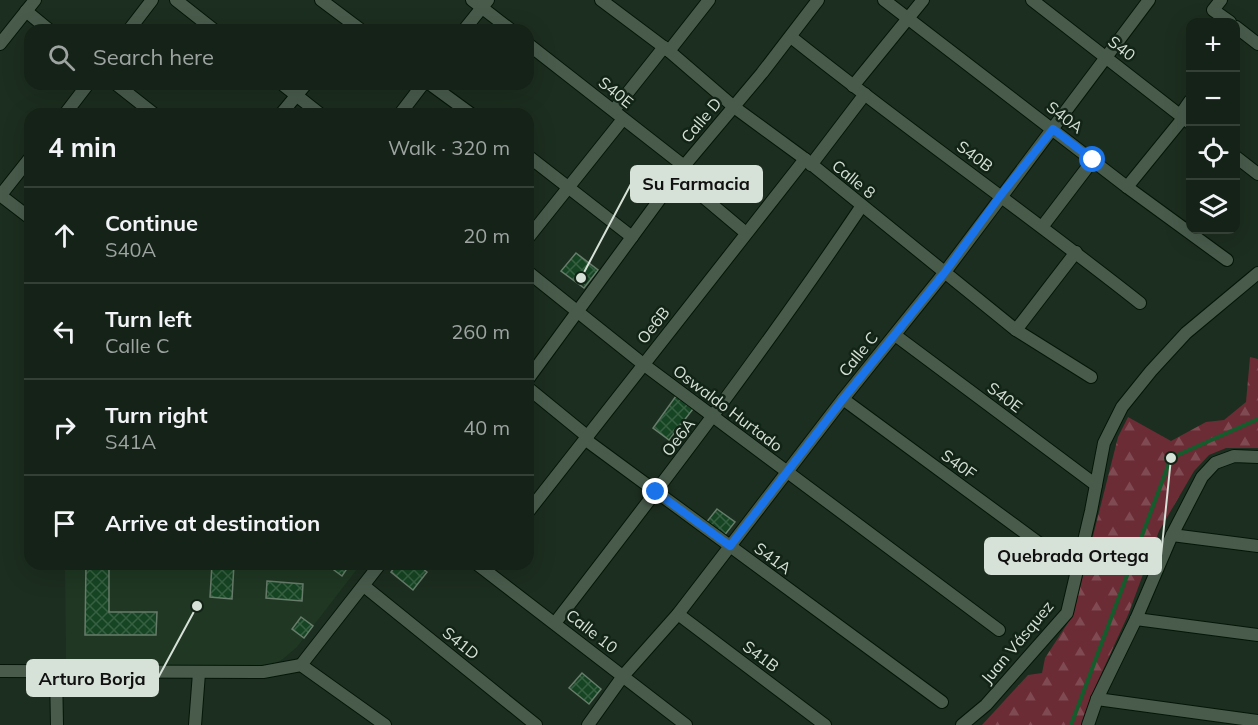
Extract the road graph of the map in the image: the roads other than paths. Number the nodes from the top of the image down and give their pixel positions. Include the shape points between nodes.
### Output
1 (35, 0) edge
2 (152, 0) edge
3 (176, 0) edge
4 (321, 0) edge
5 (601, 0) edge
6 (818, 0) edge
7 (884, 0) edge
8 (923, 0) edge
9 (1149, 0) edge
10 (707, 1) edge
11 (1034, 1) edge
12 (480, 2) edge
13 (1217, 5) edge
14 (26, 11) junction
15 (908, 18) junction
16 (1227, 18) edge
17 (42, 24) edge
18 (134, 24) edge
19 (206, 24) edge
20 (349, 24) edge
21 (468, 24) edge
22 (504, 24) edge
23 (1240, 34) edge
24 (791, 37) junction
25 (0, 44) edge
26 (1258, 44) edge
27 (534, 49) edge
28 (667, 49) junction
29 (1106, 57) junction
30 (853, 86) junction
31 (83, 90) edge
32 (124, 90) edge
33 (290, 90) edge
34 (301, 90) edge
35 (418, 90) edge
36 (438, 90) edge
37 (865, 94) junction
38 (297, 95) junction
39 (734, 107) junction
40 (70, 108) edge
41 (146, 108) edge
42 (286, 108) edge
43 (313, 108) edge
44 (405, 108) edge
45 (463, 108) edge
46 (618, 115) junction
47 (1185, 118) edge
48 (1053, 129) junction
49 (534, 160) edge
50 (1093, 160) junction
51 (1240, 160) edge
52 (808, 162) junction
53 (24, 165) edge
54 (680, 171) junction
55 (1258, 174) edge
56 (568, 186) junction
57 (1127, 187) junction
58 (0, 195) edge
59 (1000, 196) junction
60 (861, 207) junction
61 (24, 213) edge
62 (1042, 227) junction
63 (534, 230) edge
64 (747, 233) junction
65 (632, 237) junction
66 (1076, 252) junction
67 (1227, 260) dead end
68 (945, 272) junction
69 (1258, 273) edge
70 (534, 277) edge
71 (1140, 303) dead end
72 (577, 312) junction
73 (1016, 330) junction
74 (895, 335) junction
75 (643, 364) junction
76 (534, 371) edge
77 (1091, 377) dead end
78 (534, 393) edge
79 (843, 399) junction
80 (714, 417) junction
81 (587, 439) junction
82 (1258, 457) edge
83 (786, 473) junction
84 (1096, 485) junction
85 (656, 492) junction
86 (534, 505) edge
87 (1172, 535) junction
88 (730, 546) junction
89 (1258, 546) edge
90 (1055, 555) dead end
91 (376, 570) edge
92 (488, 570) edge
93 (364, 586) junction
94 (678, 614) junction
95 (1136, 619) junction
96 (555, 623) junction
97 (999, 630) dead end
98 (1258, 635) edge
99 (302, 665) junction
100 (0, 671) edge
101 (56, 672) junction
102 (199, 673) junction
103 (623, 676) junction
104 (1097, 699) junction
105 (942, 702) dead end
106 (1258, 721) edge
107 (57, 725) edge
108 (195, 725) edge
109 (385, 725) edge
110 (536, 725) edge
111 (588, 725) edge
112 (686, 725) edge
113 (825, 725) edge
114 (962, 725) edge
115 (1088, 725) edge

1 - 14 street
2 - 18 street
3 - 19 street
4 - 20 street
5 - 28 street, Calle 8
6 - 24 street, Calle D
7 - 15 street, S40A
8 - 15 street
9 - 29 street, Calle C
10 - 28 street
11 - 29 street, S40
12 - 21 street
12 - 22 street
13 - 16 street
14 - 17 street
14 - 25 street
15 - 30 street
15 - 48 street, S40A
23 - 26 street
24 - 30 street, S40B
24 - 39 street, Calle D
27 - 46 street, S40E
28 - 39 street, Calle 8
28 - 46 street
29 - 47 street, S40
29 - 48 street, Calle C
30 - 37 street, S40B
31 - 40 street
32 - 41 street
33 - 38 street
34 - 38 street
35 - 44 street
36 - 45 street
37 - 52 street, Oe6B
37 - 59 street, S40B
38 - 42 street
38 - 43 street
39 - 52 street, Calle 8
39 - 54 street, Calle D
46 - 54 street, S40E
46 - 56 street
47 - 57 street
48 - 50 street, S40A
48 - 59 street, Calle C
49 - 56 street
50 - 57 street, S40A
50 - 62 street
51 - 55 street
52 - 60 street, Calle 8
52 - 64 street, Oe6B
53 - 58 street
54 - 64 street, S40E
54 - 65 street, Calle D
56 - 63 street
56 - 65 street
57 - 67 street, S40A
58 - 61 street
59 - 62 street, S40B
59 - 68 street, Calle C
60 - 68 street, Calle 8
60 - 80 street, Oe6A
62 - 66 street, S40B
64 - 75 street, Oe6B
65 - 72 street, Calle D
66 - 71 street, S40B
66 - 73 street
68 - 73 street, Calle 8
68 - 74 street, Calle C
69 - 84 street, Juan Vásquez via 1186,333 1122,407 1104,443
70 - 72 street, Oswaldo Hurtado
72 - 75 street, Oswaldo Hurtado
72 - 76 street, Calle D
73 - 77 street, Calle 8
74 - 79 street, Calle C
74 - 84 street, S40E
75 - 80 street, Oswaldo Hurtado
75 - 81 street, Oe6B
78 - 81 street, S41A
79 - 83 street, Calle C
79 - 90 street, S40F
80 - 83 street, Oswaldo Hurtado
80 - 85 street, Oe6A
81 - 85 street, S41A
81 - 86 street, Oe6B
82 - 87 street via 1234,456 1215,463 1202,477
83 - 88 street, Calle C
83 - 97 street, Oswaldo Hurtado
84 - 114 street, Juan Vásquez via 1067,613 986,705
85 - 88 street, S41A
85 - 96 street, Oe6A
87 - 89 street
87 - 95 street
88 - 94 street, Calle C
88 - 105 street, S41A
91 - 93 street
92 - 96 street, Calle 10
93 - 99 street
93 - 110 street, S41D
94 - 103 street, Calle C
94 - 113 street, S41B
95 - 98 street
95 - 104 street
96 - 103 street, Calle 10
99 - 102 street via 263,672
99 - 109 street
100 - 101 street
101 - 102 street
101 - 107 street
102 - 108 street
103 - 111 street, Calle C
103 - 112 street, Calle 10
104 - 106 street
104 - 115 street

